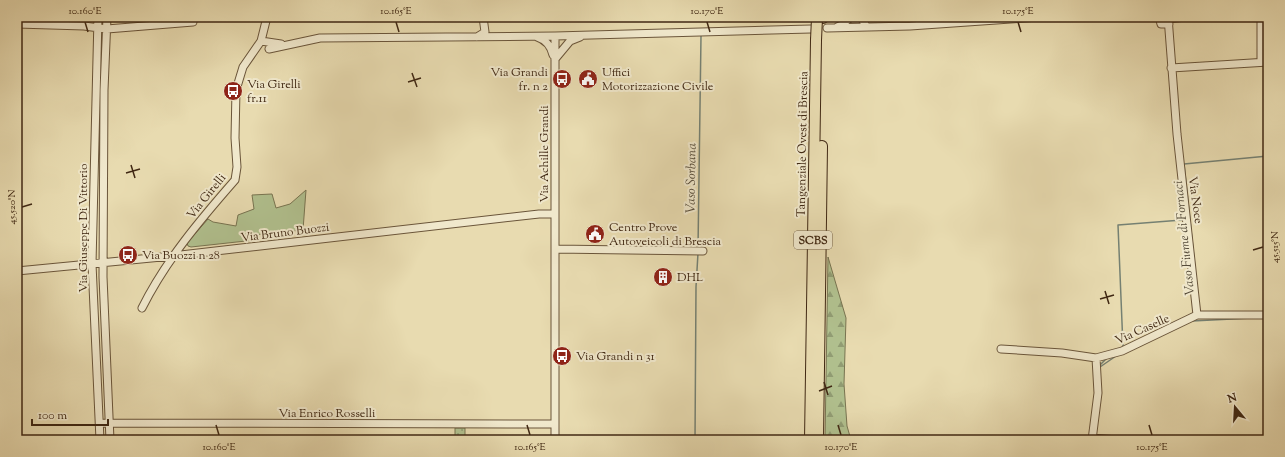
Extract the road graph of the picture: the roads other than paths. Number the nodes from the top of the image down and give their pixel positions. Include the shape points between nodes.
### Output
1 (98, 17) edge
2 (107, 17) edge
3 (267, 17) edge
4 (484, 17) edge
5 (851, 17) edge
6 (860, 17) edge
7 (1039, 17) edge
8 (1159, 17) edge
9 (1186, 17) edge
10 (1260, 17) edge
11 (820, 18) edge
12 (1018, 18) edge
13 (1168, 20) edge
14 (193, 22) dead end
15 (17, 24) edge
16 (866, 26) junction
17 (97, 28) junction
18 (107, 29) junction
19 (811, 29) dead end
20 (485, 32) junction
21 (585, 35) junction
22 (514, 36) junction
23 (533, 36) junction
24 (558, 36) junction
25 (456, 37) junction
26 (477, 37) junction
27 (820, 40) junction
28 (264, 46) junction
29 (562, 49) junction
30 (555, 59) junction
31 (1265, 62) edge
32 (1171, 68) junction
33 (555, 214) junction
34 (555, 249) junction
35 (703, 250) dead end
36 (172, 256) junction
37 (103, 263) junction
38 (92, 264) junction
39 (17, 271) edge
40 (142, 308) dead end
41 (1197, 315) junction
42 (1268, 315) edge
43 (1001, 349) dead end
44 (1096, 358) junction
45 (811, 392) junction
46 (100, 423) junction
47 (109, 424) junction
48 (555, 424) junction
49 (1092, 439) edge
50 (100, 440) edge
51 (110, 440) edge
52 (555, 440) edge
53 (805, 440) edge
54 (810, 440) edge
55 (818, 440) edge
56 (1118, 440) edge

1 - 17 street, Via Giuseppe Di Vittorio
2 - 18 street, Via Giuseppe Di Vittorio
3 - 28 street, Via Girelli
4 - 20 street
5 - 16 street via 842,25 830,28
6 - 16 street
7 - 12 street
8 - 13 street via 1161,24
9 - 13 street
10 - 31 street
11 - 27 highway, Tangenziale Ovest di Brescia / SCBS
12 - 16 street via 910,26
13 - 32 street, Via Noce
14 - 18 street
15 - 17 street
17 - 18 street
17 - 38 street, Via Giuseppe Di Vittorio
18 - 37 street, Via Giuseppe Di Vittorio
19 - 21 street
20 - 22 street
20 - 25 street
20 - 26 street
21 - 24 street
21 - 29 street via 570,41
22 - 23 street
22 - 26 street
23 - 24 street
23 - 30 street, Via Achille Grandi via 544,40
24 - 29 street
24 - 30 street, Via Achille Grandi
25 - 26 street
25 - 28 street via 320,38
27 - 45 highway, Tangenziale Ovest di Brescia / SCBS
27 - 55 highway, Tangenziale Ovest di Brescia / SCBS
28 - 36 street, Via Girelli via 247,60 236,90 235,138 238,167 235,180
29 - 30 street
30 - 33 street, Via Achille Grandi
31 - 32 street
32 - 41 street, Via Noce
33 - 34 street, Via Achille Grandi
33 - 36 street, Via Bruno Buozzi
34 - 35 street
34 - 48 street, Via Achille Grandi
36 - 37 street, Via Bruno Buozzi
36 - 40 street, Via Girelli
37 - 38 street, Via Bruno Buozzi
37 - 47 street, Via Giuseppe Di Vittorio
38 - 39 street, Via Bruno Buozzi
38 - 46 street, Via Giuseppe Di Vittorio
41 - 42 street
41 - 44 street, Via Caselle via 1122,351
43 - 44 street, Via Caselle
44 - 49 street via 1098,393
45 - 53 highway via 806,409
45 - 54 highway, Tangenziale Ovest di Brescia / SCBS
46 - 47 street, Via Enrico Rosselli
46 - 50 street, Via Giuseppe Di Vittorio
47 - 48 street, Via Enrico Rosselli
47 - 51 street, Via Giuseppe Di Vittorio
48 - 52 street, Via Achille Grandi
49 - 56 street

